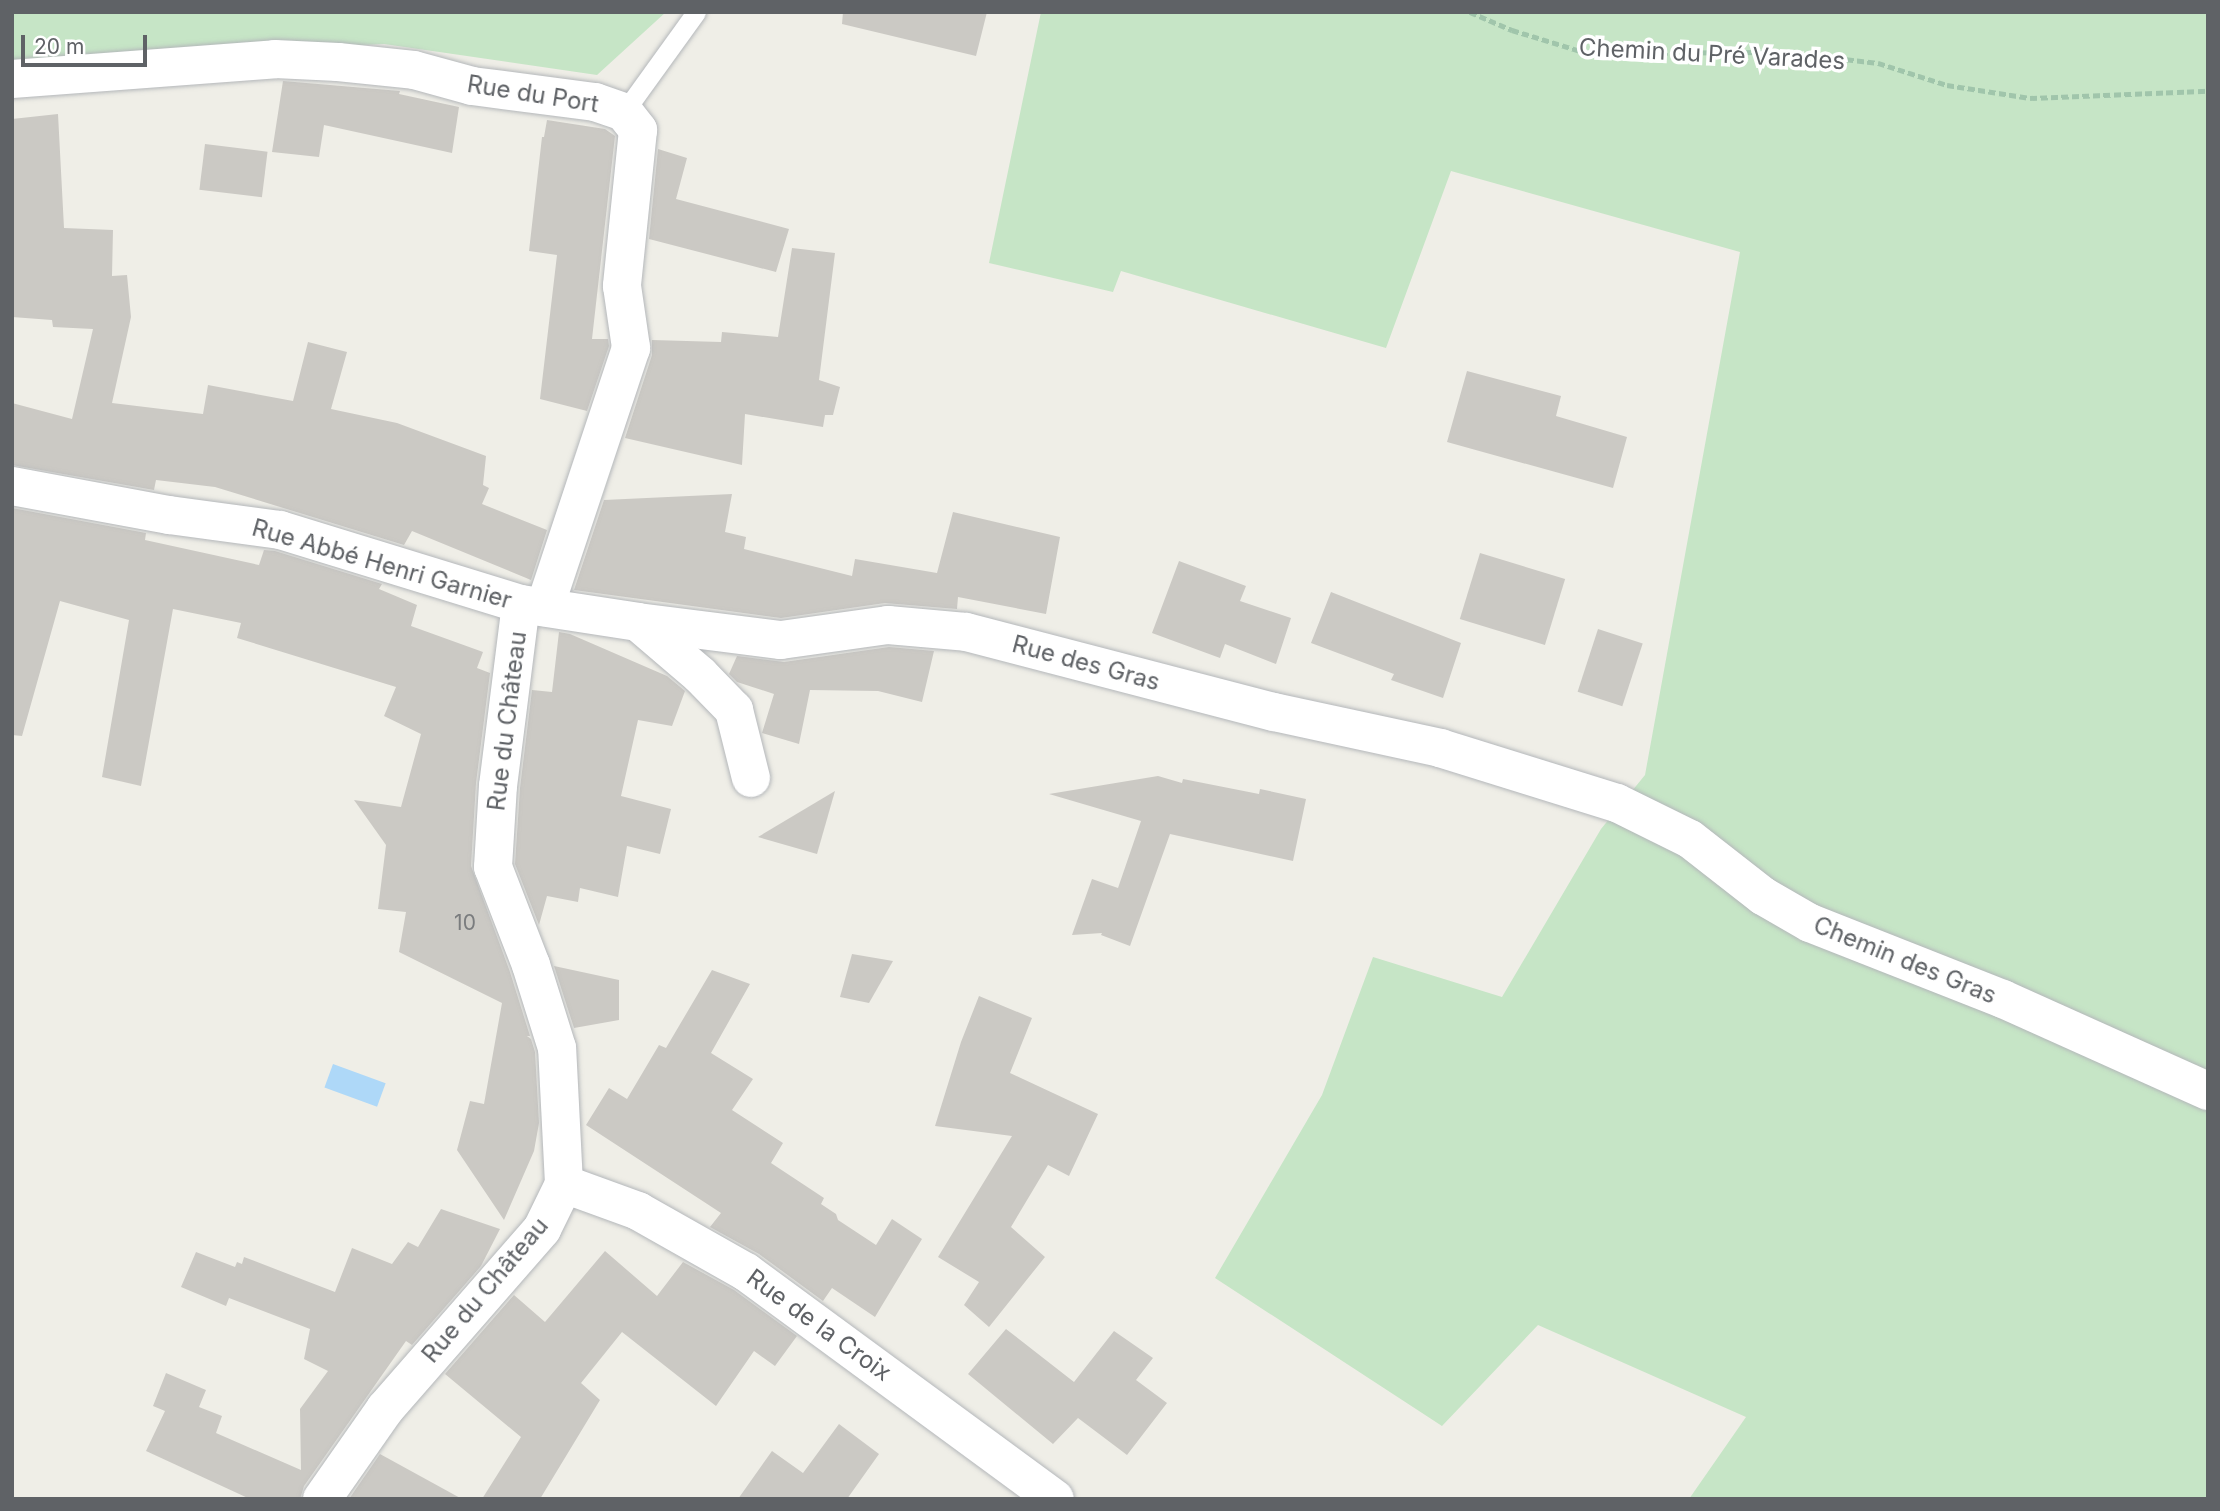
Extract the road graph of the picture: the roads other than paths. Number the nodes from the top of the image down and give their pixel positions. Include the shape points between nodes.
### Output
1 (696, 12) edge
2 (12, 79) edge
3 (624, 112) junction
4 (12, 486) edge
5 (533, 605) junction
6 (638, 622) junction
7 (751, 778) dead end
8 (1617, 803) joint
9 (2208, 1091) edge
10 (564, 1184) junction
11 (322, 1499) edge
12 (1055, 1499) edge

1 - 3 lane
2 - 3 street, Rue du Port via 262,60 338,62 414,70 472,86 595,102
3 - 5 street, Rue du Port via 638,130 622,286 631,348
4 - 5 street, Rue Abbé Henri Garnier via 280,530
5 - 6 street, Rue des Gras
5 - 10 street, Rue du Château via 498,786 493,867 557,1048
6 - 7 street via 734,710
6 - 8 street, Rue des Gras via 781,640 888,625 966,632 1274,712 1440,748
8 - 9 street, Chemin des Gras via 1690,839 1763,897 1810,923 2003,999
10 - 11 street, Rue du Château via 542,1229 385,1409
10 - 12 street, Rue de la Croix via 638,1211 746,1272

